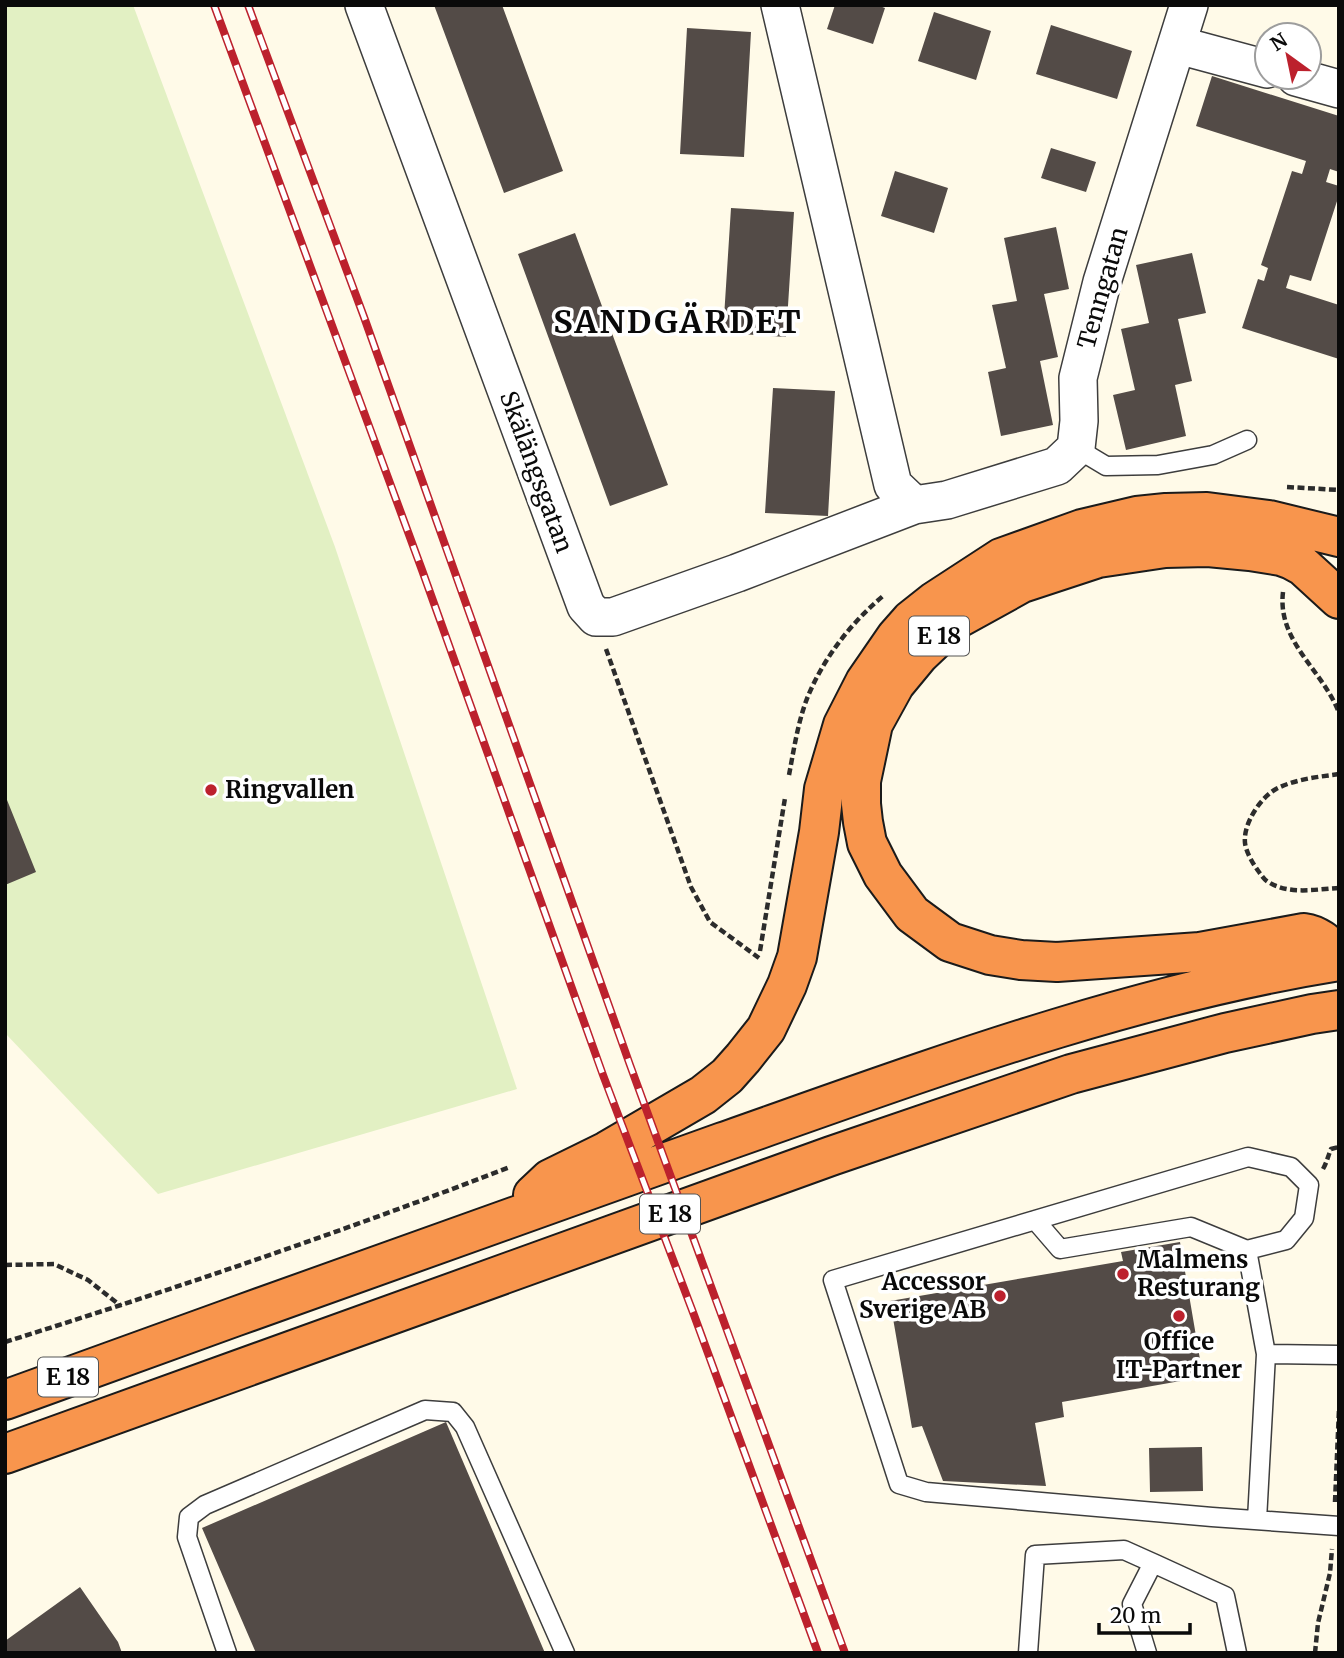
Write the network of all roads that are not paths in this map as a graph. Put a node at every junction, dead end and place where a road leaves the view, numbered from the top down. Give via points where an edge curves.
1 (364, 5) edge
2 (780, 5) edge
3 (1189, 5) edge
4 (1178, 45) junction
5 (1253, 65) edge
6 (1247, 440) dead end
7 (1076, 447) junction
8 (914, 505) junction
9 (1339, 537) edge
10 (1339, 599) edge
11 (1339, 958) edge
12 (1339, 1010) edge
13 (508, 1218) junction
14 (1035, 1220) junction
15 (1247, 1250) junction
16 (131, 1354) junction
17 (1266, 1354) junction
18 (1339, 1355) edge
19 (5, 1372) edge
20 (5, 1400) edge
21 (112, 1415) junction
22 (5, 1454) edge
23 (5, 1472) edge
24 (1257, 1520) junction
25 (1339, 1526) edge
26 (1153, 1563) junction
27 (227, 1653) edge
28 (565, 1653) edge
29 (1028, 1653) edge
30 (1147, 1653) edge
31 (1237, 1653) edge

1 - 8 street, Skälängsgatan via 586,606 596,617 613,617 726,578
2 - 8 street via 894,485
3 - 4 street, Tenngatan
4 - 5 street
4 - 7 street, Tenngatan via 1102,282 1078,378
6 - 7 lane via 1213,455 1158,465 1106,466
7 - 8 street via 1057,466 955,498
9 - 13 highway, E 18 via 1269,520 1207,512 1137,516 1082,529 1001,558 934,601 896,637 843,725 824,789 797,957 765,1029 727,1076 703,1095 550,1179
10 - 11 highway, E 18 via 1303,566 1282,556 1208,547 1098,558 1022,583 957,620 895,684 873,724 861,804 867,843 883,876 912,914 950,942 990,955 1090,961 1200,952 1304,933 1319,937
11 - 13 highway, E 18 via 1081,1020
12 - 21 highway, E 18 via 1225,1033 1071,1074
13 - 16 highway, E 18
14 - 15 lane via 1060,1249 1191,1227
14 - 15 lane via 1248,1157 1291,1167 1309,1185 1304,1217 1286,1240
14 - 24 lane via 833,1280 899,1483 926,1492
15 - 17 lane
16 - 19 highway, E 18 via 45,1360
16 - 20 highway, E 18
17 - 18 lane
17 - 24 lane
21 - 22 highway, E 18
21 - 23 highway, E 18
24 - 25 lane
26 - 29 lane via 1124,1550 1035,1555
26 - 30 lane via 1132,1604
26 - 31 lane via 1225,1596
27 - 28 lane via 187,1537 189,1517 205,1505 425,1410 453,1412 465,1427

